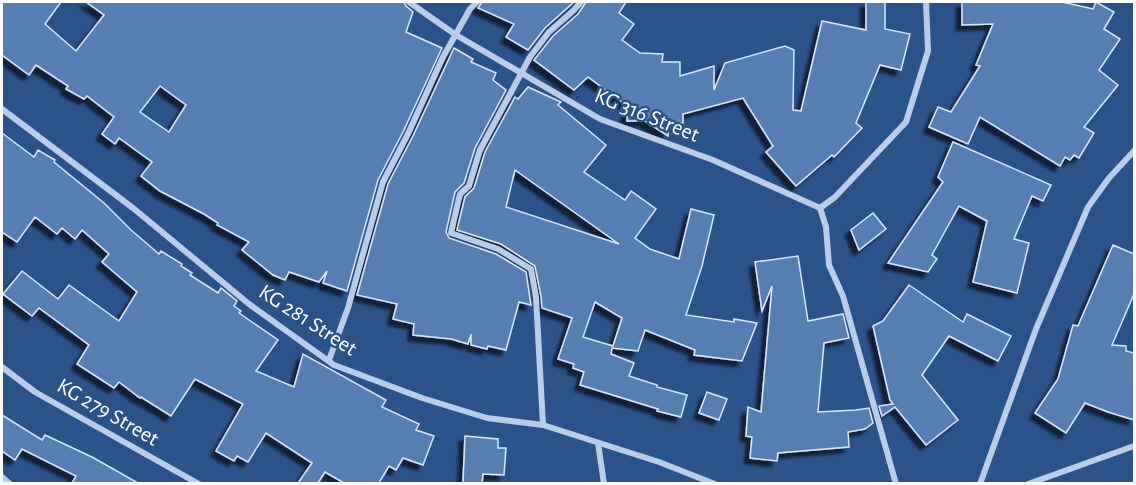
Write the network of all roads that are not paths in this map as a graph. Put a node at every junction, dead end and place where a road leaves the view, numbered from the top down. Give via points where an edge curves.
1 (409, 2) edge
2 (477, 2) edge
3 (581, 2) edge
4 (926, 2) edge
5 (456, 35) junction
6 (521, 74) junction
7 (2, 109) edge
8 (1134, 151) edge
9 (820, 208) junction
10 (329, 360) junction
11 (2, 367) edge
12 (543, 425) junction
13 (598, 443) junction
14 (1134, 446) edge
15 (2, 477) edge
16 (10, 483) edge
17 (200, 483) edge
18 (604, 483) edge
19 (714, 483) edge
20 (896, 483) edge
21 (980, 483) edge
22 (1028, 483) edge

1 - 5 street, KG 316 Street
2 - 5 street
3 - 6 street via 549,32
4 - 9 street via 928,51 906,122 836,197
5 - 6 street, KG 316 Street
5 - 10 street via 383,182 348,308
6 - 9 street, KG 316 Street via 600,119 713,160
6 - 12 street via 480,150 469,186 460,194 451,233 498,249 531,269
7 - 10 street, KG 281 Street via 133,208 249,304
8 - 21 street via 1088,207 1036,329
9 - 20 street via 826,226 829,265 843,296
10 - 12 street, KG 281 Street via 422,398 487,418
11 - 17 street, KG 279 Street via 35,392
12 - 13 street, KG 281 Street
13 - 18 street
13 - 19 street, KG 281 Street
14 - 22 street
15 - 16 street

